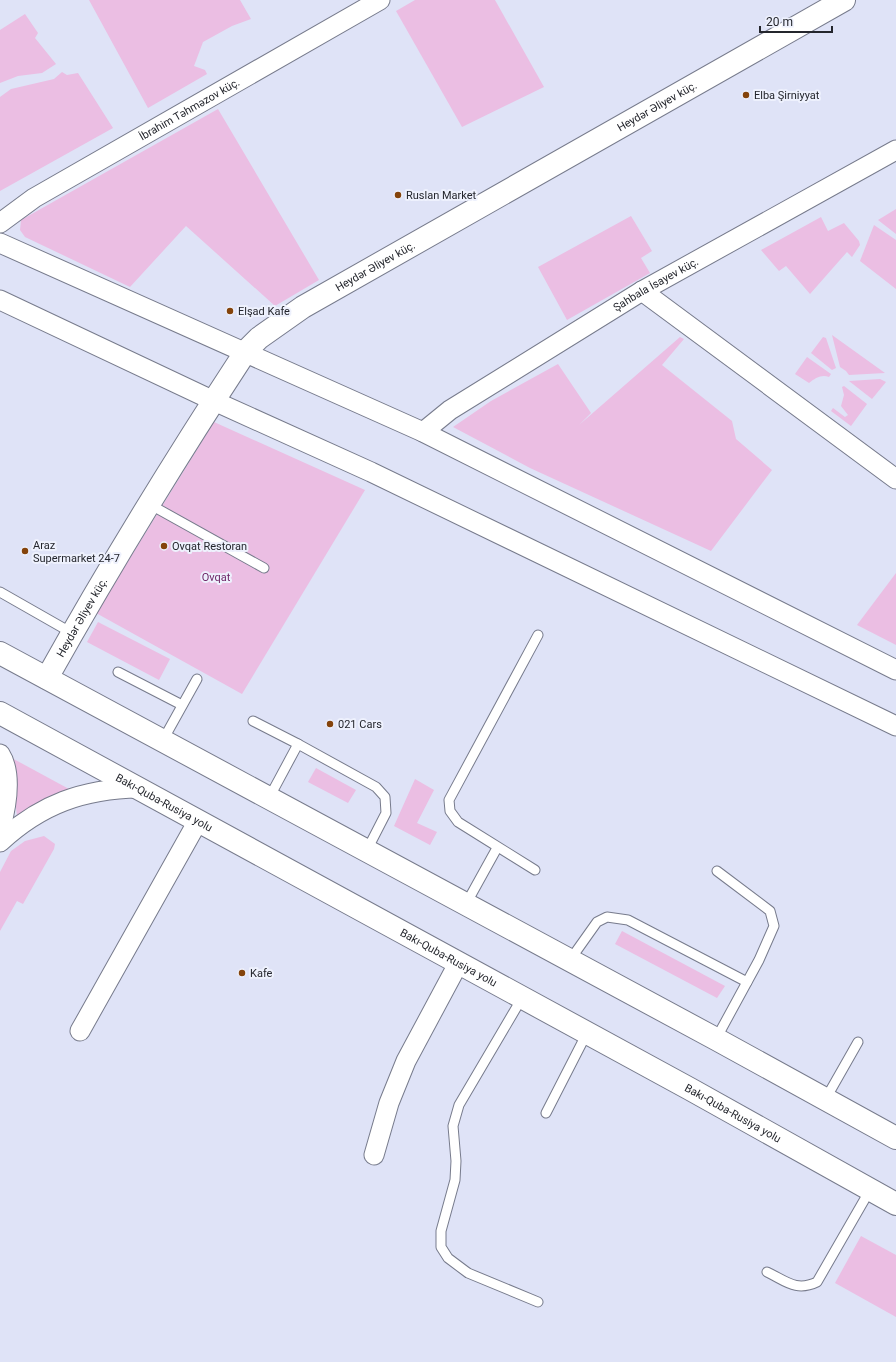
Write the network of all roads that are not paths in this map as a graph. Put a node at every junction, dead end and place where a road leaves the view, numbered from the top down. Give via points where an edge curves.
1 (380, 0) edge
2 (844, 0) edge
3 (896, 150) edge
4 (0, 223) edge
5 (0, 243) edge
6 (642, 291) junction
7 (0, 300) edge
8 (246, 352) junction
9 (214, 401) junction
10 (423, 432) junction
11 (896, 479) edge
12 (149, 504) junction
13 (264, 568) dead end
14 (0, 592) edge
15 (72, 633) junction
16 (538, 635) dead end
17 (0, 653) edge
18 (896, 670) edge
19 (118, 672) dead end
20 (47, 678) junction
21 (197, 679) dead end
22 (182, 705) junction
23 (0, 713) edge
24 (253, 721) dead end
25 (896, 726) edge
26 (163, 740) junction
27 (298, 744) junction
28 (0, 754) edge
29 (138, 788) junction
30 (268, 798) junction
31 (198, 821) junction
32 (0, 831) edge
33 (0, 842) edge
34 (497, 848) junction
35 (367, 850) junction
36 (535, 870) dead end
37 (717, 871) dead end
38 (466, 904) junction
39 (570, 960) junction
40 (458, 964) junction
41 (747, 982) junction
42 (522, 998) junction
43 (80, 1031) dead end
44 (587, 1033) junction
45 (716, 1039) junction
46 (858, 1042) dead end
47 (825, 1100) junction
48 (546, 1113) dead end
49 (896, 1138) edge
50 (374, 1155) dead end
51 (870, 1190) junction
52 (896, 1204) edge
53 (767, 1272) dead end
54 (538, 1302) dead end

1 - 4 street, İbrahim Təhməzov küç. via 34,198
2 - 8 main road, Heydər Əliyev küç. via 303,307 259,338
3 - 6 street, Şahbala İsayev küç.
5 - 8 street
6 - 10 street, Şahbala İsayev küç. via 450,410
6 - 11 street
7 - 9 street
8 - 9 main road, Heydər Əliyev küç.
8 - 10 street
9 - 12 main road, Heydər Əliyev küç.
9 - 25 street via 378,476
10 - 18 street
12 - 13 lane
12 - 15 main road, Heydər Əliyev küç.
14 - 15 lane
15 - 20 main road, Heydər Əliyev küç.
16 - 34 lane via 449,800 450,811 458,822
17 - 20 main road
19 - 22 lane
20 - 26 main road
21 - 22 lane
22 - 26 lane
23 - 29 main road, Bakı-Quba-Rusiya yolu
24 - 27 lane
26 - 30 main road
27 - 30 lane
27 - 35 lane via 376,786 385,797 386,813
28 - 32 street via 8,782
29 - 31 main road, Bakı-Quba-Rusiya yolu
29 - 33 street via 92,792 61,802 14,829
30 - 35 main road
31 - 40 main road, Bakı-Quba-Rusiya yolu
31 - 43 street
34 - 36 lane
34 - 38 lane
35 - 38 main road
37 - 41 lane via 770,911 774,926
38 - 39 main road
39 - 41 lane via 597,922 607,917 628,920
39 - 45 main road
40 - 42 main road, Bakı-Quba-Rusiya yolu
40 - 50 street via 406,1061 388,1103
41 - 45 lane
42 - 44 main road, Bakı-Quba-Rusiya yolu
42 - 54 lane via 459,1105 453,1126 455,1180 441,1231 441,1247 448,1258 468,1273
44 - 48 lane
44 - 51 main road, Bakı-Quba-Rusiya yolu
45 - 47 main road
46 - 47 lane
47 - 49 main road
51 - 52 main road, Bakı-Quba-Rusiya yolu
51 - 53 lane via 817,1282 806,1287 797,1286

